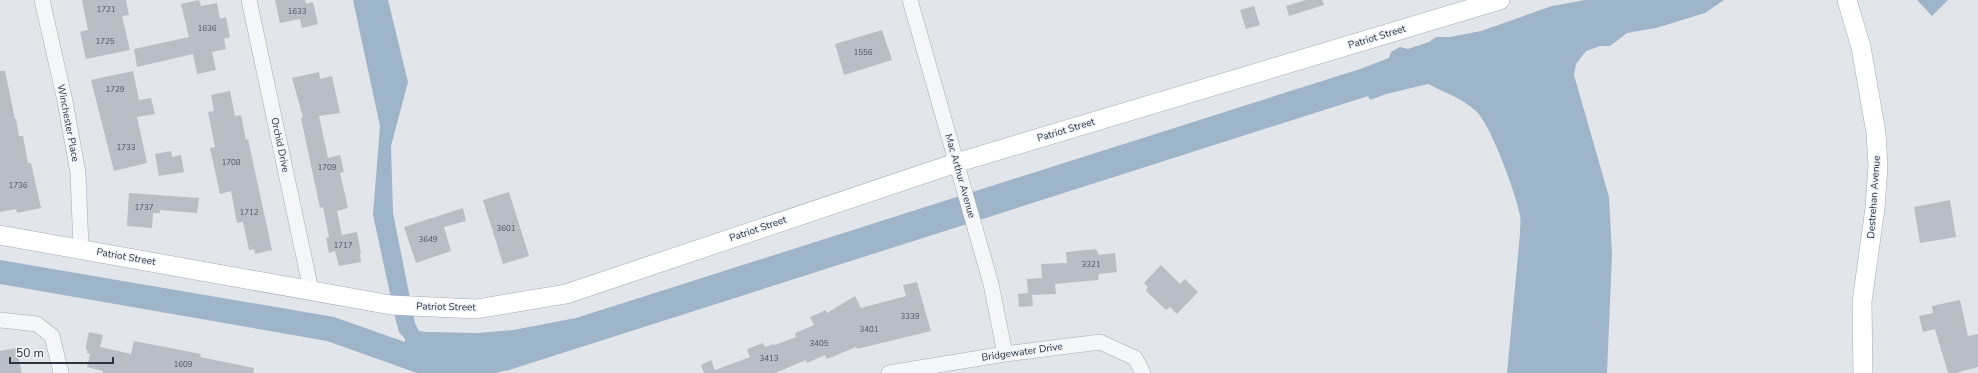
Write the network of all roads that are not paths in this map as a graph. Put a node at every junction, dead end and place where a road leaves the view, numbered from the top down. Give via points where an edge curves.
1 (42, 0) edge
2 (249, 0) edge
3 (910, 0) edge
4 (1500, 0) edge
5 (1847, 0) edge
6 (956, 163) junction
7 (0, 235) edge
8 (81, 248) junction
9 (311, 290) junction
10 (0, 320) edge
11 (1004, 354) junction
12 (60, 373) edge
13 (889, 373) edge
14 (1143, 373) edge
15 (1863, 373) edge

1 - 8 street, Winchester Place via 78,173
2 - 9 street, Orchid Drive
3 - 6 street, Mac Arthur Avenue
4 - 6 main road, Patriot Street
5 - 15 main road, Destrehan Avenue via 1862,46 1876,133 1878,166 1862,302
6 - 9 main road, Patriot Street via 566,294 476,309 391,305
6 - 11 street, Mac Arthur Avenue via 991,284
7 - 8 main road, Patriot Street
8 - 9 main road, Patriot Street
10 - 12 street via 37,324 52,336
11 - 13 street, Bridgewater Drive
11 - 14 street, Bridgewater Drive via 1100,342 1135,358

